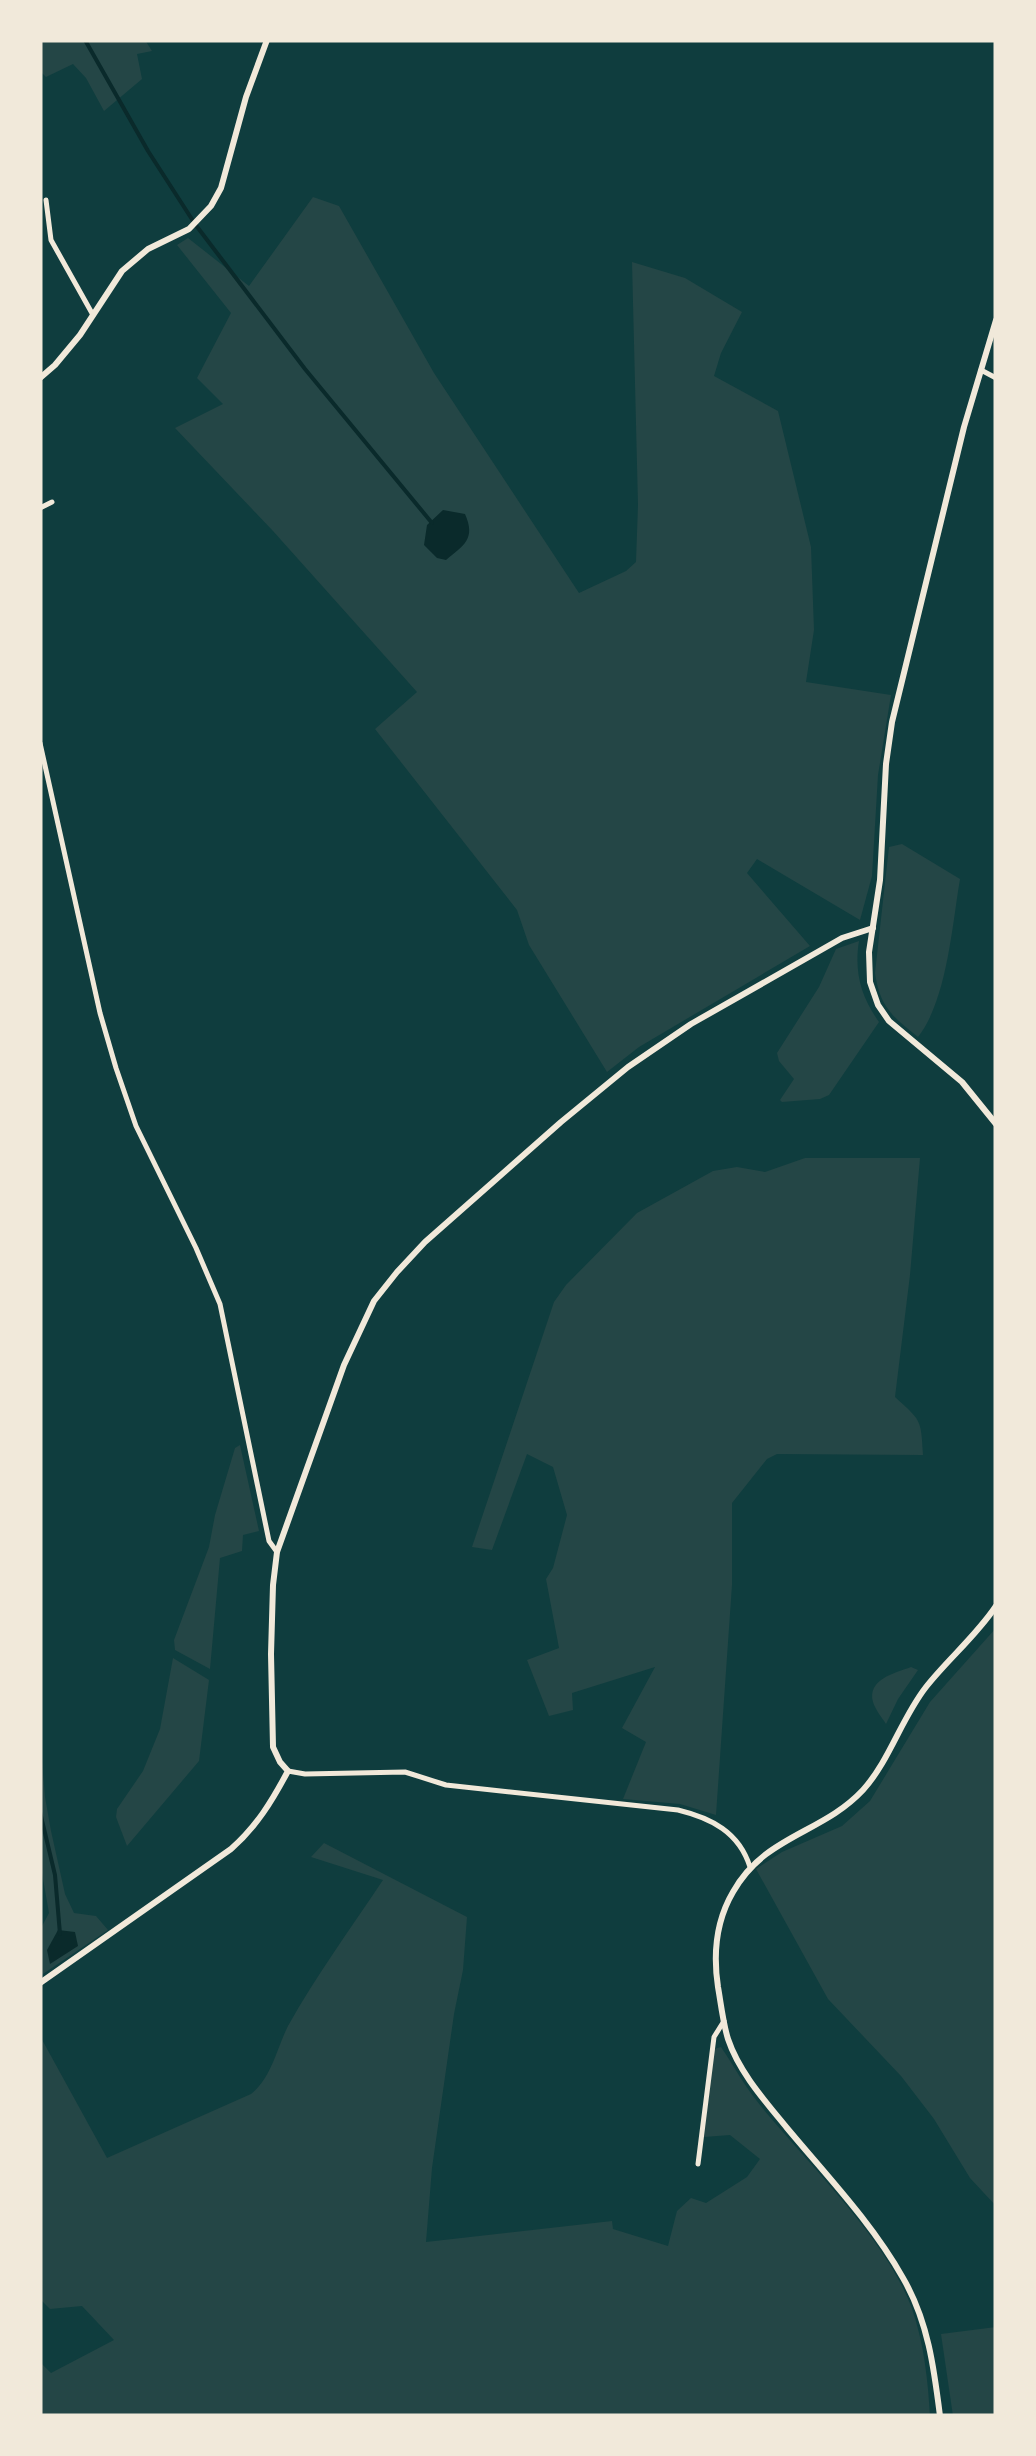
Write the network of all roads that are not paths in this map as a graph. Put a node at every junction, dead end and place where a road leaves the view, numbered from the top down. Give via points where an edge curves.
1 (267, 40) edge
2 (46, 200) dead end
3 (93, 315) junction
4 (996, 320) edge
5 (980, 370) junction
6 (40, 378) edge
7 (996, 378) edge
8 (52, 502) dead end
9 (40, 508) edge
10 (40, 743) edge
11 (873, 928) junction
12 (996, 1124) edge
13 (277, 1552) junction
14 (996, 1606) edge
15 (288, 1771) junction
16 (750, 1866) junction
17 (40, 1983) edge
18 (724, 2020) junction
19 (698, 2164) dead end
20 (940, 2416) edge

1 - 3 street via 211,206 189,229 129,263
2 - 3 street via 51,240
3 - 6 street
4 - 5 street
5 - 7 street
5 - 11 street via 890,733
8 - 9 street
10 - 13 street via 100,1013 136,1126 214,1288
11 - 12 street via 869,968 878,1005 962,1082
11 - 13 street via 842,938 660,1044 408,1260 355,1338
13 - 15 street via 273,1747
14 - 16 street via 925,1688 863,1790
15 - 16 street via 405,1772 446,1785 678,1810 722,1826
15 - 17 street via 253,1829 231,1848
16 - 18 street via 724,1908 716,1947
18 - 19 street via 714,2037
18 - 20 street via 752,2083 908,2287 926,2331

